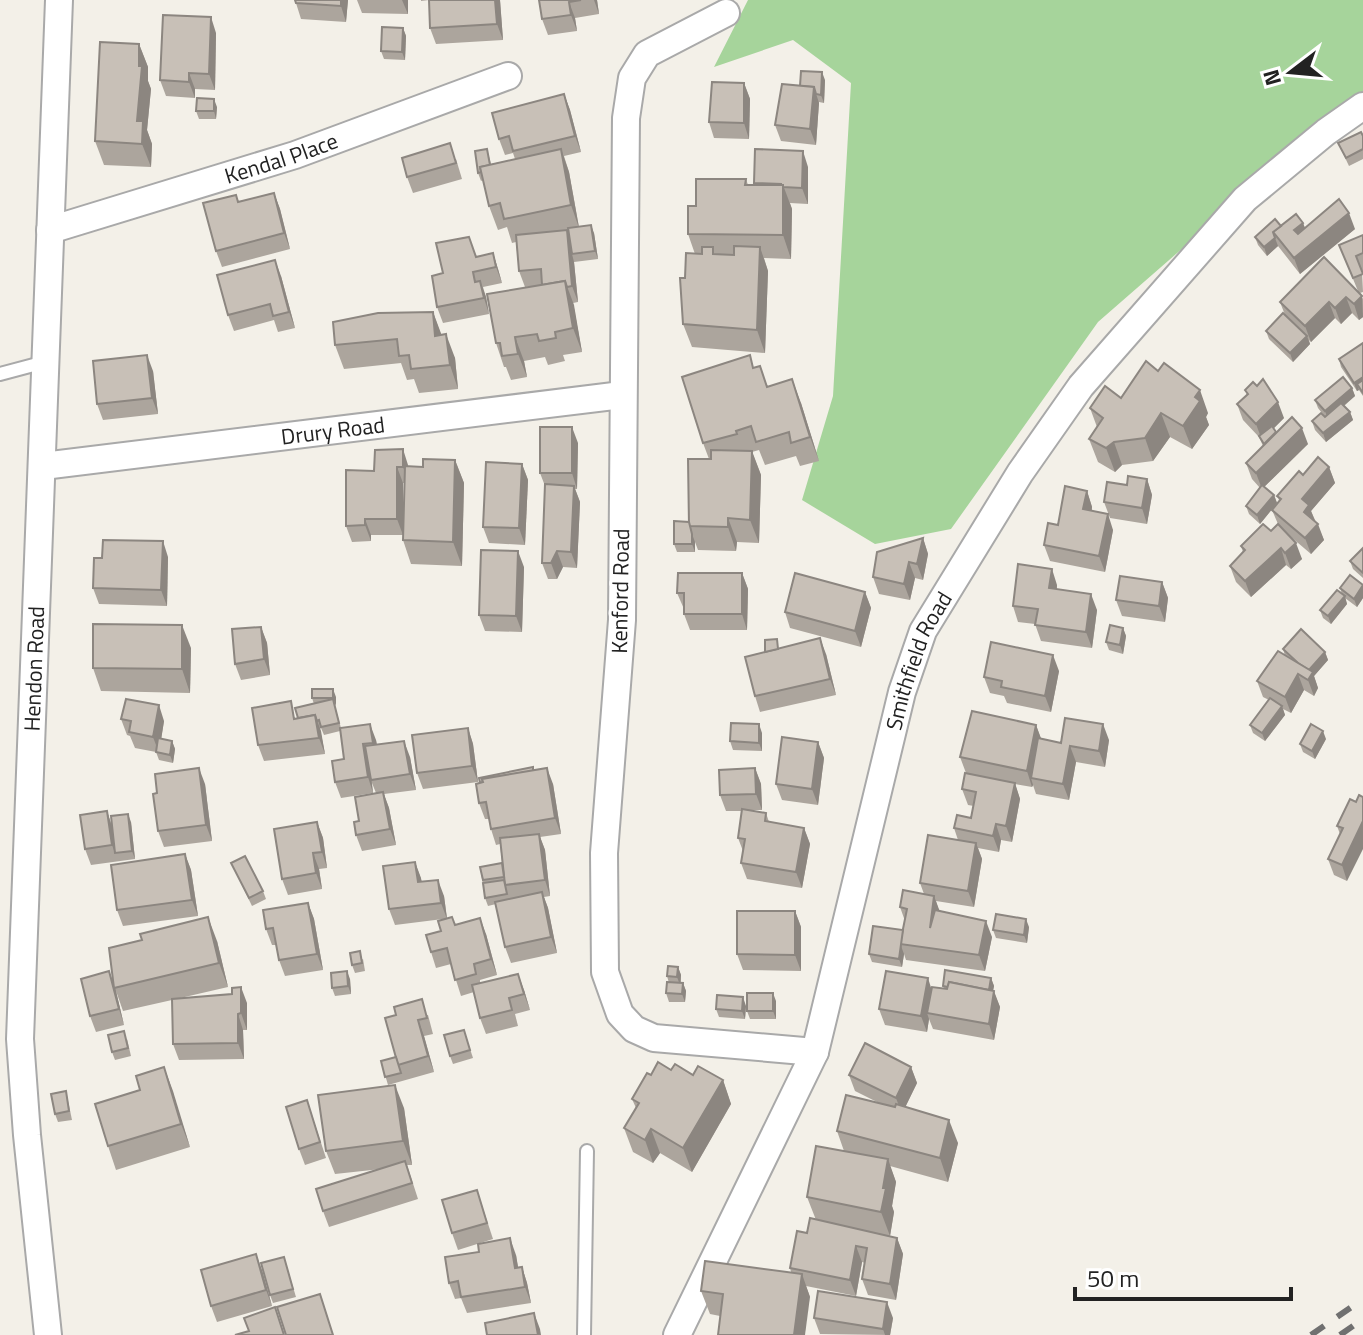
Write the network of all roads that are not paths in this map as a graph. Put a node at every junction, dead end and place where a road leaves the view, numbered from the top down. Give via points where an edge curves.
1 (59, 0) edge
2 (726, 13) dead end
3 (508, 76) dead end
4 (1363, 106) edge
5 (50, 230) junction
6 (45, 362) junction
7 (0, 374) edge
8 (622, 395) junction
9 (43, 466) junction
10 (815, 1052) junction
11 (587, 1151) dead end
12 (48, 1335) edge
13 (584, 1335) edge
14 (677, 1335) edge

1 - 5 street, Hendon Road
2 - 8 street, Kenford Road via 647,54 632,78 626,118
3 - 5 street, Kendal Place via 295,155
4 - 10 street, Smithfield Road via 1245,199 1081,386 1020,473 923,631 902,692
5 - 6 street, Hendon Road
6 - 7 lane
6 - 9 street, Hendon Road
8 - 9 street, Drury Road
8 - 10 street, Kenford Road via 622,620 604,853 605,972 610,993 634,1029 654,1038
9 - 12 street, Hendon Road via 20,1039
10 - 14 street, Smithfield Road
11 - 13 lane

